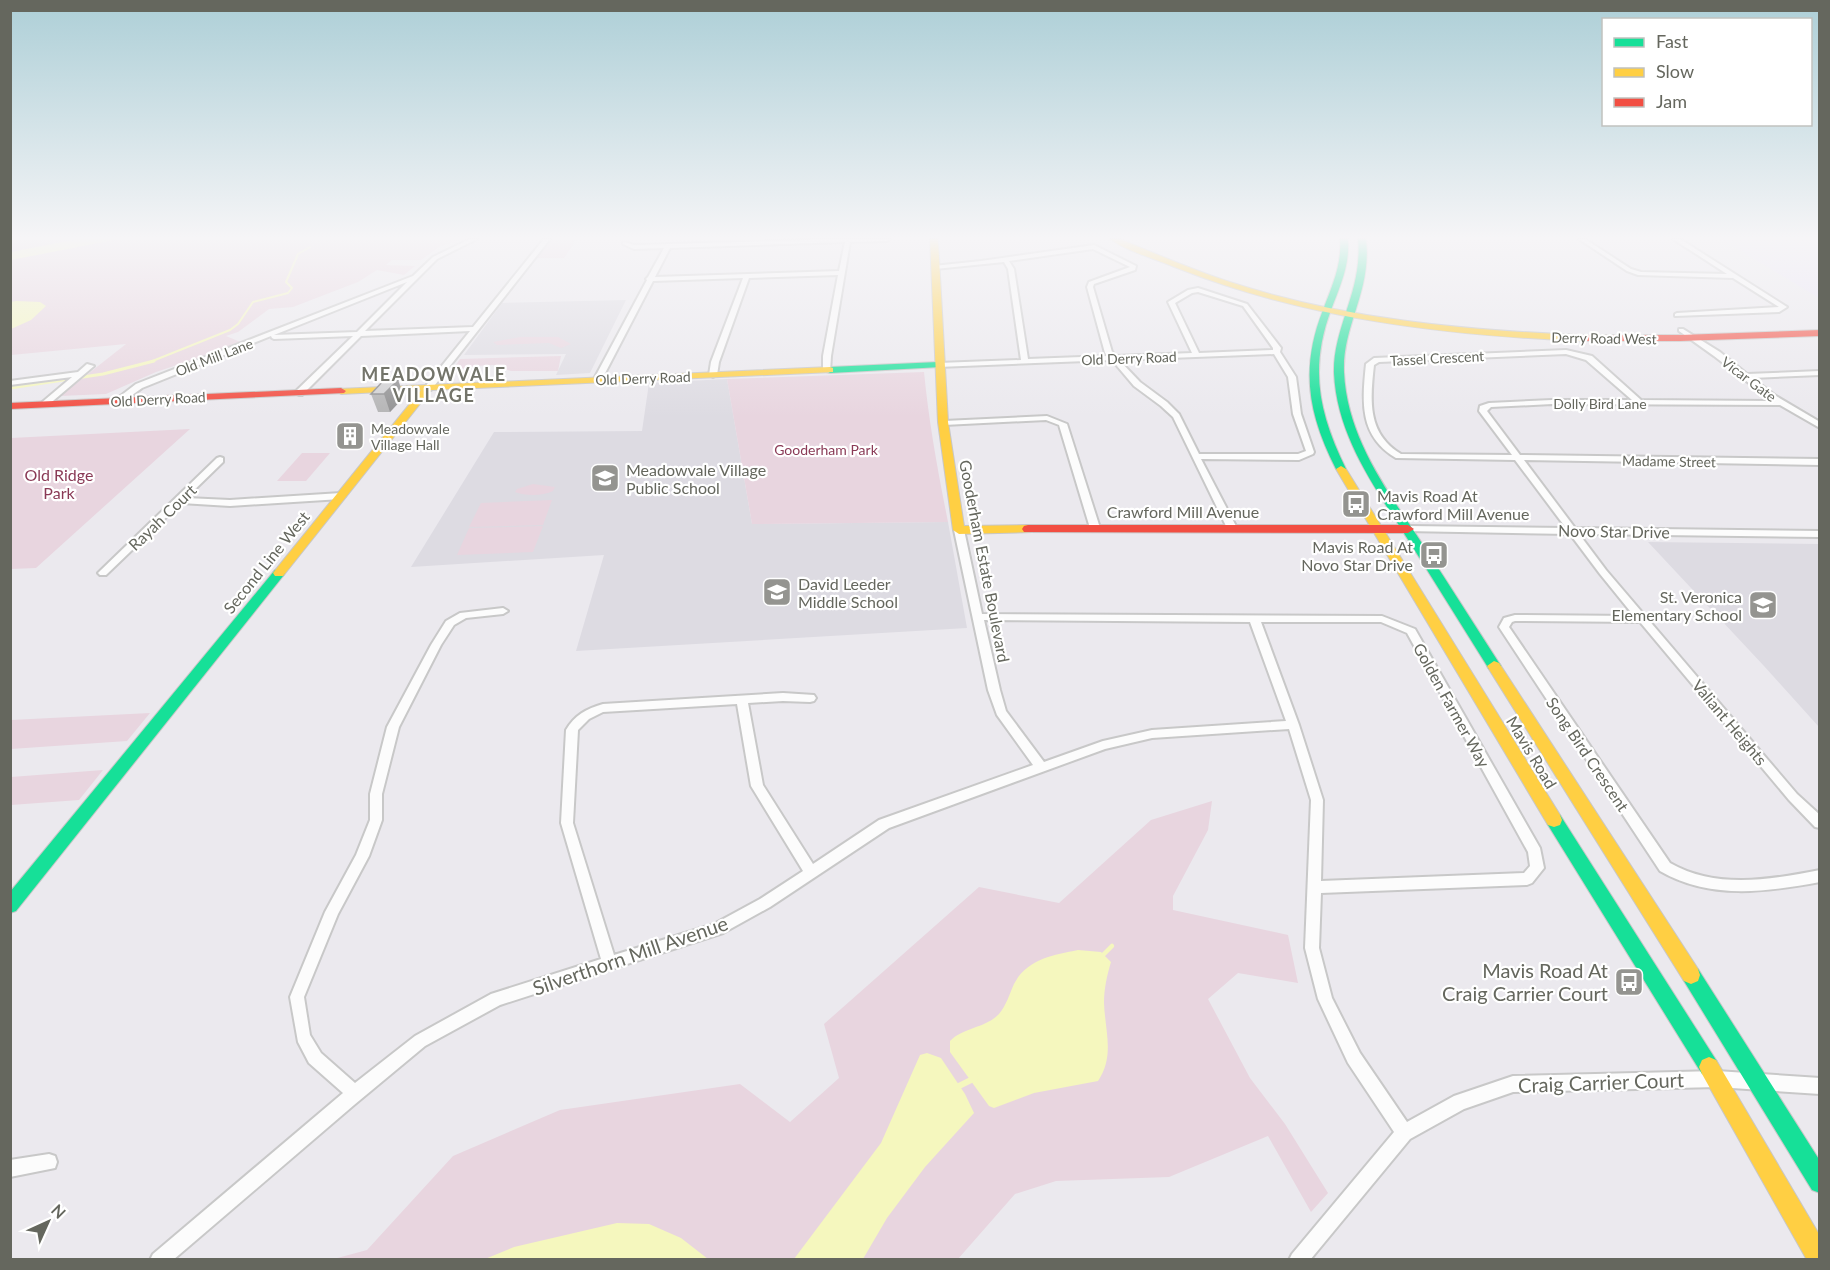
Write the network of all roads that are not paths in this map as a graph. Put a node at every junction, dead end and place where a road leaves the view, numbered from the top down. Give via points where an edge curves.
1 (362, 298) edge
2 (392, 298) edge
3 (499, 298) edge
4 (639, 298) edge
5 (738, 298) edge
6 (837, 298) edge
7 (935, 298) edge
8 (1015, 298) edge
9 (1093, 298) edge
10 (1177, 298) edge
11 (1223, 298) edge
12 (1278, 298) edge
13 (1306, 298) edge
14 (1332, 298) edge
15 (1356, 298) edge
16 (1770, 298) edge
17 (1329, 305) junction
18 (1353, 310) junction
19 (1677, 315) dead end
20 (1820, 325) edge
21 (474, 329) junction
22 (1681, 330) junction
23 (1820, 333) edge
24 (356, 334) junction
25 (265, 338) junction
26 (1693, 338) junction
27 (1276, 352) junction
28 (1196, 355) junction
29 (1114, 358) junction
30 (1025, 362) junction
31 (938, 365) junction
32 (90, 366) dead end
33 (827, 370) junction
34 (1820, 373) edge
35 (713, 375) junction
36 (1745, 376) junction
37 (75, 378) junction
38 (598, 380) junction
39 (10, 383) edge
40 (428, 388) junction
41 (299, 393) junction
42 (118, 401) junction
43 (1640, 403) junction
44 (1781, 403) junction
45 (44, 404) junction
46 (10, 406) edge
47 (944, 423) junction
48 (1820, 426) edge
49 (1198, 456) junction
50 (1518, 459) junction
51 (220, 460) dead end
52 (1820, 462) edge
53 (341, 496) junction
54 (180, 500) junction
55 (1095, 528) junction
56 (1232, 528) junction
57 (1376, 528) junction
58 (1408, 529) junction
59 (958, 530) junction
60 (1572, 531) junction
61 (1820, 534) edge
62 (103, 573) dead end
63 (503, 611) dead end
64 (979, 617) junction
65 (1254, 618) junction
66 (1642, 619) junction
67 (810, 698) dead end
68 (742, 699) junction
69 (1293, 725) junction
70 (1042, 768) junction
71 (1820, 823) edge
72 (811, 872) junction
73 (1820, 876) edge
74 (1316, 887) junction
75 (10, 906) edge
76 (609, 963) junction
77 (1717, 1079) junction
78 (1757, 1082) junction
79 (1820, 1086) edge
80 (355, 1093) junction
81 (1404, 1133) junction
82 (50, 1162) dead end
83 (11, 1170) edge
84 (1820, 1182) edge
85 (1820, 1259) edge
86 (159, 1260) edge
87 (1298, 1260) edge

1 - 25 street, Old Mill Lane
2 - 24 street
3 - 21 street, Second Line West
4 - 38 street
5 - 35 street
6 - 33 street
7 - 31 main road, Gooderham Estate Boulevard
8 - 30 street
9 - 29 street
10 - 28 street via 1171,302
11 - 27 street via 1245,305 1277,348
12 - 17 main road, Derry Road West
13 - 17 main road, Derry Road West
14 - 17 main road, Mavis Road
15 - 18 main road, Mavis Road
16 - 19 street via 1783,309
17 - 18 main road, Derry Road West
17 - 57 main road, Mavis Road via 1312,365 1316,404 1340,472
18 - 22 main road, Derry Road West via 1531,328
18 - 26 main road, Derry Road West via 1439,328 1506,335
18 - 58 main road, Mavis Road via 1340,355 1339,375 1348,424 1374,477
20 - 22 main road, Derry Road West
21 - 24 street
21 - 40 street, Second Line West
22 - 26 street, Vicar Gate
23 - 26 main road, Derry Road West
24 - 25 street
24 - 41 street
25 - 42 street, Old Mill Lane via 139,386
26 - 36 street, Vicar Gate
27 - 28 street, Old Derry Road
27 - 49 street via 1292,377 1297,414 1310,452 1299,457
28 - 29 street, Old Derry Road
29 - 30 street, Old Derry Road
29 - 49 street via 1137,384 1176,416
30 - 31 street, Old Derry Road
31 - 33 main road, Old Derry Road
31 - 47 main road, Gooderham Estate Boulevard
32 - 37 street
33 - 35 main road, Old Derry Road
34 - 36 street
35 - 38 main road, Old Derry Road
36 - 44 street, Vicar Gate
37 - 39 street
37 - 45 street
38 - 40 main road, Old Derry Road
40 - 41 main road, Old Derry Road
40 - 53 main road, Second Line West
41 - 42 main road, Old Derry Road
42 - 45 main road, Old Derry Road
43 - 44 street, Dolly Bird Lane
43 - 50 street, Dolly Bird Lane via 1485,406 1483,412
43 - 50 street, Tassel Crescent via 1589,358 1571,352 1377,360 1370,364 1365,396 1373,428 1384,450 1407,457
44 - 48 street, Vicar Gate
45 - 46 main road, Old Derry Road
47 - 55 street via 1047,418 1063,424
47 - 59 main road, Gooderham Estate Boulevard
49 - 56 street
50 - 52 street, Madame Street
50 - 60 street
51 - 54 street, Rayah Court
53 - 54 street via 230,503
53 - 75 main road, Second Line West
54 - 62 street, Rayah Court
55 - 56 main road, Crawford Mill Avenue
55 - 59 main road, Crawford Mill Avenue
56 - 57 main road, Crawford Mill Avenue
57 - 58 main road, Crawford Mill Avenue
57 - 77 main road, Mavis Road
58 - 60 street, Novo Star Drive
58 - 78 main road, Mavis Road
59 - 64 street, Gooderham Estate Boulevard
60 - 61 street, Novo Star Drive
60 - 66 street
63 - 80 street via 464,615 450,623 436,645 393,728 376,794 376,820 297,996 303,1037 315,1058
64 - 65 street, Golden Farmer Way
64 - 70 street, Gooderham Estate Boulevard via 1001,712
65 - 69 street
65 - 74 street, Golden Farmer Way via 1382,619 1411,631 1535,852 1537,868 1527,879
66 - 71 street, Valiant Heights via 1793,797
66 - 73 street, Song Bird Crescent via 1515,618 1504,627 1661,863 1672,872 1699,884 1778,885
67 - 68 street
68 - 72 street via 757,786
68 - 76 street via 603,708 588,712 572,730 567,823
69 - 70 street, Silverthorn Mill Avenue via 1152,734 1103,745
69 - 74 street via 1317,800
70 - 72 street, Silverthorn Mill Avenue via 884,824
72 - 76 street, Silverthorn Mill Avenue via 718,929
74 - 81 street via 1312,948 1325,999 1354,1058
76 - 80 street, Silverthorn Mill Avenue via 496,999 420,1041
77 - 78 street, Craig Carrier Court
77 - 81 street, Craig Carrier Court via 1513,1084 1460,1102
77 - 85 main road, Mavis Road
78 - 79 street, Craig Carrier Court
78 - 84 main road, Mavis Road
80 - 86 street, Silverthorn Mill Avenue
81 - 87 street, Craig Carrier Court
82 - 83 street

